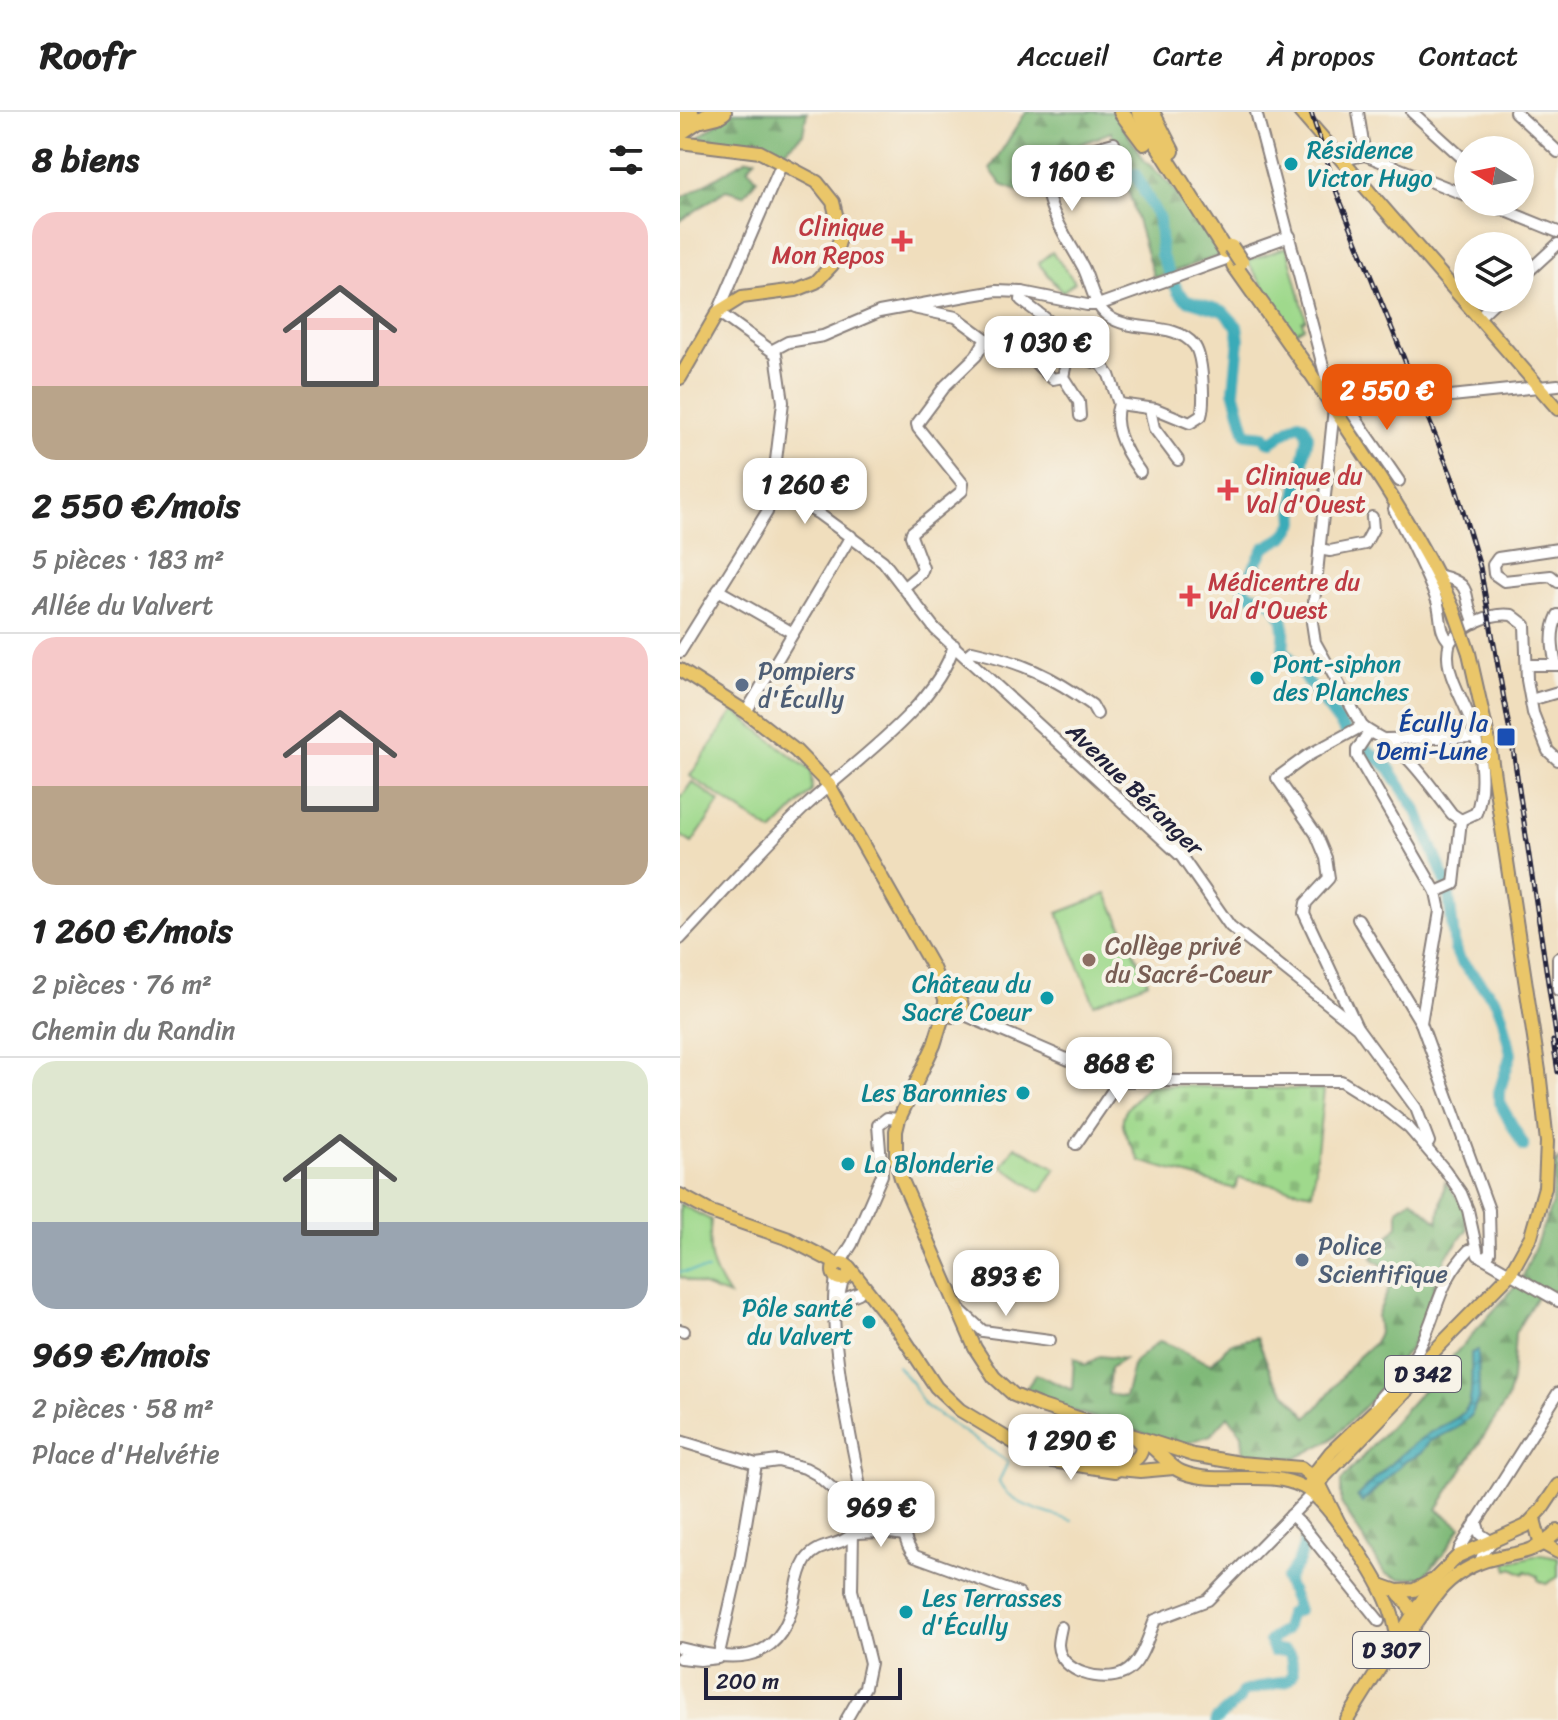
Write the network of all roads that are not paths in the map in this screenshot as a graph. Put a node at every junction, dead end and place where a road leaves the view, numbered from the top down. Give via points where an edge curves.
1 (711, 112) edge
2 (724, 112) edge
3 (1121, 112) edge
4 (1129, 112) edge
5 (1139, 112) edge
6 (1152, 112) edge
7 (1163, 112) edge
8 (1256, 112) edge
9 (1300, 112) edge
10 (1307, 112) edge
11 (1358, 112) edge
12 (1412, 112) edge
13 (1515, 112) edge
14 (694, 117) edge
15 (680, 120) edge
16 (683, 139) edge
17 (1325, 139) junction
18 (1114, 143) dead end
19 (1144, 143) junction
20 (1454, 150) edge
21 (1558, 152) edge
22 (1354, 156) junction
23 (782, 163) junction
24 (1183, 171) junction
25 (1454, 191) edge
26 (1192, 198) junction
27 (1519, 216) edge
28 (1558, 232) edge
29 (1290, 236) junction
30 (1558, 244) edge
31 (1228, 249) junction
32 (1534, 266) edge
33 (1022, 292) junction
34 (1098, 305) junction
35 (907, 307) junction
36 (718, 312) junction
37 (1484, 312) edge
38 (1481, 315) junction
39 (1015, 327) dead end
40 (773, 350) junction
41 (1068, 354) junction
42 (1063, 377) junction
43 (1318, 377) junction
44 (680, 378) edge
45 (1558, 385) edge
46 (1537, 386) junction
47 (1119, 404) junction
48 (1558, 406) edge
49 (1348, 407) junction
50 (1334, 408) junction
51 (1150, 409) junction
52 (1080, 416) dead end
53 (1178, 460) dead end
54 (1140, 472) dead end
55 (1380, 479) junction
56 (1399, 481) dead end
57 (775, 485) junction
58 (1372, 517) dead end
59 (851, 536) junction
60 (1319, 549) junction
61 (1558, 549) edge
62 (1438, 575) junction
63 (1558, 582) edge
64 (903, 588) junction
65 (718, 590) junction
66 (1558, 615) edge
67 (1475, 623) junction
68 (793, 633) junction
69 (1450, 642) junction
70 (954, 645) junction
71 (680, 652) edge
72 (966, 656) junction
73 (1527, 665) junction
74 (1557, 665) edge
75 (680, 670) edge
76 (1558, 692) edge
77 (1531, 700) junction
78 (746, 712) junction
79 (1097, 714) dead end
80 (1364, 731) junction
81 (1476, 737) junction
82 (1385, 739) junction
83 (1558, 760) edge
84 (829, 785) junction
85 (1461, 820) junction
86 (1444, 888) junction
87 (1358, 919) dead end
88 (680, 939) edge
89 (1558, 958) edge
90 (1558, 990) edge
91 (952, 1008) junction
92 (1421, 1023) junction
93 (1357, 1027) junction
94 (1117, 1082) junction
95 (899, 1119) junction
96 (1076, 1144) dead end
97 (1426, 1146) junction
98 (680, 1195) edge
99 (1478, 1255) junction
100 (841, 1270) junction
101 (1510, 1274) junction
102 (1499, 1288) junction
103 (859, 1293) junction
104 (1558, 1301) edge
105 (881, 1309) junction
106 (958, 1309) junction
107 (836, 1319) junction
108 (1050, 1340) dead end
109 (1410, 1363) junction
110 (1407, 1379) junction
111 (1405, 1393) junction
112 (1558, 1393) edge
113 (1374, 1412) junction
114 (1132, 1436) junction
115 (1363, 1438) junction
116 (680, 1441) edge
117 (1337, 1454) junction
118 (1198, 1459) junction
119 (1240, 1463) junction
120 (756, 1464) junction
121 (1121, 1464) junction
122 (1171, 1465) junction
123 (1289, 1465) junction
124 (1195, 1475) junction
125 (1247, 1479) junction
126 (1558, 1485) edge
127 (1318, 1486) junction
128 (860, 1508) junction
129 (1291, 1515) junction
130 (1338, 1519) junction
131 (1534, 1519) junction
132 (1476, 1521) junction
133 (1558, 1529) edge
134 (856, 1533) junction
135 (905, 1535) junction
136 (1492, 1542) junction
137 (1543, 1545) junction
138 (1558, 1552) edge
139 (1458, 1556) junction
140 (1480, 1562) junction
141 (1434, 1580) junction
142 (1019, 1594) dead end
143 (1392, 1596) junction
144 (1418, 1610) junction
145 (1379, 1621) dead end
146 (1061, 1627) dead end
147 (1400, 1638) junction
148 (680, 1648) edge
149 (680, 1658) edge
150 (718, 1658) junction
151 (846, 1720) edge
152 (1349, 1720) edge

1 - 14 highway
2 - 14 highway
3 - 19 highway
4 - 19 highway
5 - 26 highway
6 - 24 highway
7 - 24 highway
8 - 29 street
9 - 17 main road
10 - 22 main road
11 - 22 street
12 - 20 street
13 - 21 street
14 - 15 highway
14 - 16 highway
16 - 23 main road via 752,150
17 - 22 street via 1343,157
17 - 46 main road
18 - 34 street via 1060,159 1048,175 1057,221
19 - 26 highway
22 - 25 street
22 - 38 main road
23 - 36 street
23 - 36 main road via 817,182 833,202 840,228 835,257 822,277 803,288 740,297
24 - 31 highway
26 - 31 highway
27 - 28 street
29 - 34 street
29 - 43 street
30 - 32 street
31 - 43 highway, D 342
33 - 34 street
33 - 35 street via 996,291
33 - 41 street via 1021,300 1049,321
34 - 51 street via 1114,319 1183,336 1198,350 1203,404 1199,419 1190,423
35 - 40 street
35 - 64 street via 956,317 986,339 917,424 963,484 962,491 912,532 923,568
36 - 40 street
36 - 44 main road
37 - 38 street
38 - 46 main road
39 - 42 street via 1019,341 1042,369 1053,379
40 - 57 street via 783,402
41 - 42 street
41 - 47 street via 1101,364
42 - 52 street via 1079,402
43 - 50 main road, D 342
45 - 46 street
46 - 48 main road
46 - 49 street
47 - 51 street
47 - 54 street via 1118,430
49 - 50 street
49 - 56 street
50 - 55 main road, D 342
50 - 60 street
51 - 53 street via 1157,433
55 - 62 main road, D 342
55 - 69 street
57 - 59 street, Avenue Béranger
57 - 65 street via 767,512
58 - 60 street via 1365,544
59 - 64 street, Avenue Béranger via 883,561
59 - 68 street
60 - 80 street via 1315,642
61 - 63 street via 1498,558 1493,565 1494,574 1504,581 1551,576
62 - 67 street via 1464,586
62 - 101 main road, D 342, bridge via 1469,653 1488,737 1547,1142 1539,1213
64 - 70 street, Avenue Béranger
65 - 68 street
65 - 71 street
66 - 74 street via 1552,632
67 - 69 street
67 - 73 street via 1502,614 1520,620 1527,635
68 - 78 street
69 - 81 street via 1448,662
70 - 72 street, Avenue Béranger
70 - 84 street via 949,663 913,708
72 - 79 street via 972,651 1038,670 1092,705
72 - 93 street, Avenue Béranger via 1181,856 1230,926
73 - 74 street
73 - 77 street
75 - 78 main road
76 - 77 street
77 - 83 street via 1548,751
78 - 84 main road
80 - 82 street
80 - 86 street via 1357,756
80 - 93 street via 1307,756 1277,780 1316,834 1326,858 1329,878 1306,903 1304,913
81 - 82 street
81 - 85 street via 1481,801 1476,813
82 - 85 street
84 - 88 street
84 - 91 main road
85 - 86 street
86 - 92 street
87 - 92 street
89 - 90 street
91 - 94 street
91 - 95 main road
92 - 99 street via 1489,1210 1490,1252
93 - 97 street, Avenue Béranger via 1416,1108
94 - 96 street
94 - 97 street via 1341,1081 1384,1108
95 - 100 street via 887,1118 878,1125 882,1175
95 - 106 main road via 896,1160 901,1178
97 - 99 street via 1461,1193
98 - 100 main road via 711,1212 789,1239
99 - 101 street
99 - 109 street via 1457,1262
100 - 103 main road
100 - 105 main road
100 - 107 street via 833,1296
101 - 102 main road, D 342
101 - 104 street
102 - 110 main road, D 342
102 - 111 main road, D 342 via 1491,1303
103 - 105 main road
103 - 107 street via 842,1301
105 - 121 main road via 936,1387 977,1423 1033,1451 1036,1458 1115,1471
106 - 108 street via 983,1331
106 - 114 main road via 975,1348 1014,1395
107 - 128 street
109 - 110 street
109 - 113 street
110 - 111 street
110 - 113 main road, D 342
111 - 115 main road, D 342
112 - 132 street
113 - 117 main road, D 342
114 - 119 main road
114 - 121 main road via 1142,1451
114 - 122 main road
115 - 117 main road, D 342
115 - 127 main road
116 - 120 street
117 - 123 main road
117 - 127 main road
118 - 119 main road
118 - 122 main road
118 - 124 main road via 1189,1464
119 - 123 main road
119 - 125 main road via 1248,1471
120 - 128 street via 778,1461 805,1468
120 - 150 street
121 - 122 main road
122 - 124 main road
123 - 127 main road via 1301,1468
124 - 125 main road
125 - 127 main road
126 - 131 main road, D 307
127 - 129 street
127 - 130 main road
127 - 130 main road
128 - 134 street
128 - 135 street via 896,1515
129 - 145 street
129 - 146 street via 1208,1600 1155,1620 1136,1663 1125,1673 1102,1678 1079,1671 1063,1659 1058,1647
130 - 143 main road
131 - 133 main road
131 - 136 main road, D 307
131 - 137 main road
132 - 136 street via 1480,1534
132 - 139 street
133 - 137 main road, D 307
134 - 135 street
134 - 150 street via 819,1547 808,1557 788,1622 768,1646 742,1658
134 - 151 street via 852,1590 870,1663 865,1687
135 - 142 street via 915,1556
136 - 139 main road, D 307
136 - 140 street
137 - 138 main road
137 - 140 main road, D 307
139 - 141 main road, D 307
140 - 144 main road, D 307 via 1450,1579
141 - 143 main road
141 - 144 main road, D 307
143 - 144 main road
143 - 147 main road
144 - 147 main road
147 - 152 main road, D 307
148 - 150 street
149 - 150 street

